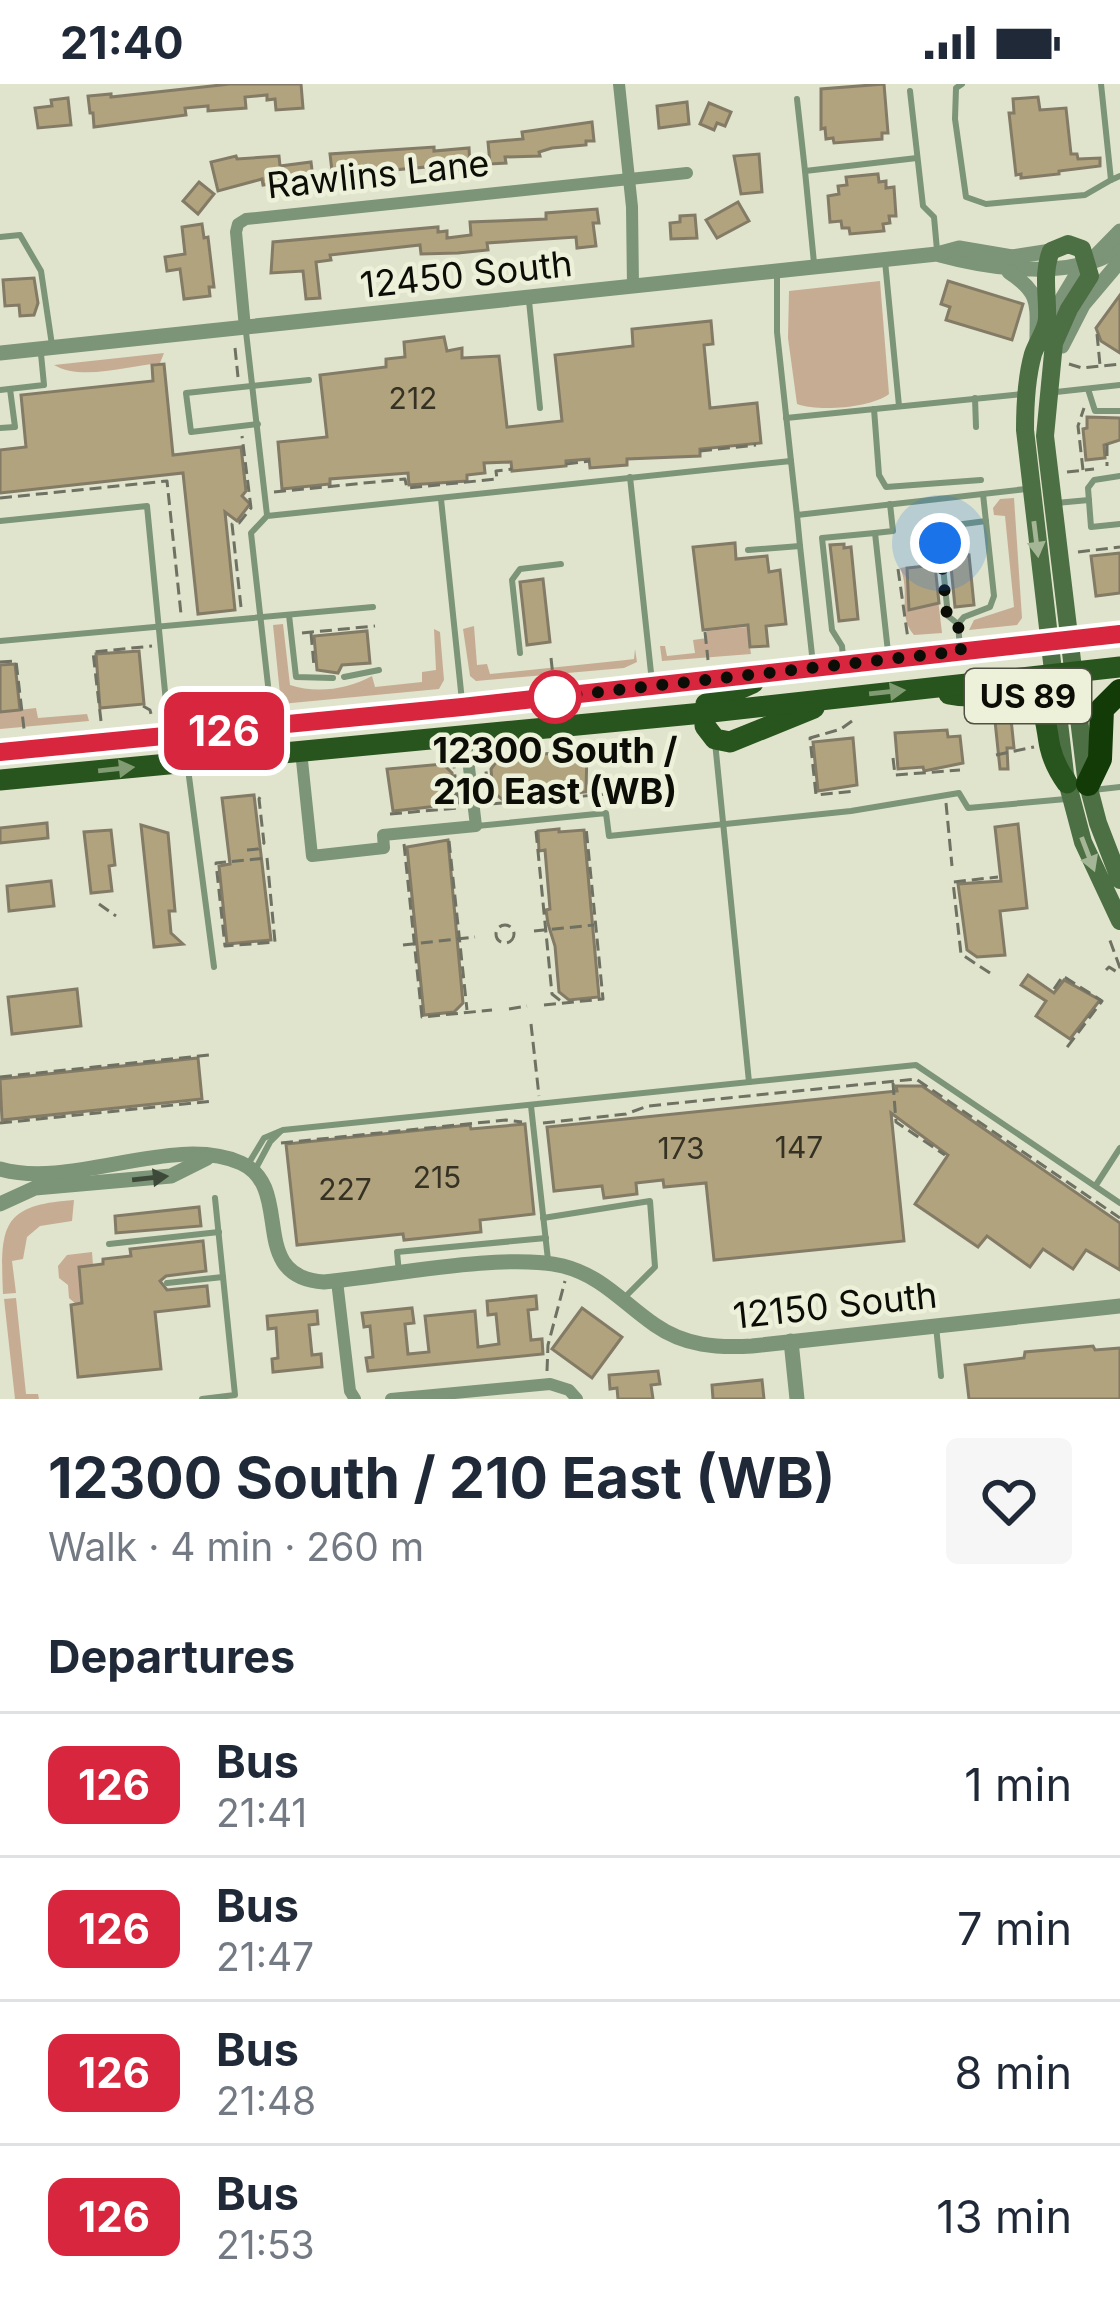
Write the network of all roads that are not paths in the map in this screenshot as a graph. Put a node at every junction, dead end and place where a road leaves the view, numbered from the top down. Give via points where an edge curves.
1 (619, 84) edge
2 (962, 84) edge
3 (1101, 84) edge
4 (910, 92) dead end
5 (796, 100) dead end
6 (917, 158) junction
7 (805, 171) junction
8 (687, 173) dead end
9 (1120, 176) edge
10 (629, 178) junction
11 (1111, 180) junction
12 (0, 237) edge
13 (1117, 239) edge
14 (1075, 244) junction
15 (938, 254) junction
16 (885, 259) junction
17 (1048, 260) junction
18 (1120, 261) edge
19 (1088, 262) junction
20 (815, 267) junction
21 (1001, 267) junction
22 (777, 271) junction
23 (633, 287) junction
24 (529, 298) junction
25 (1048, 322) junction
26 (245, 328) junction
27 (1037, 340) junction
28 (46, 350) junction
29 (0, 353) edge
30 (1061, 364) junction
31 (309, 380) dead end
32 (1120, 385) edge
33 (254, 386) junction
34 (10, 389) junction
35 (1088, 389) junction
36 (0, 390) edge
37 (1025, 393) junction
38 (1046, 393) junction
39 (975, 398) junction
40 (899, 406) junction
41 (540, 408) dead end
42 (874, 409) junction
43 (1120, 410) edge
44 (786, 418) junction
45 (258, 424) junction
46 (976, 427) dead end
47 (0, 428) edge
48 (791, 460) junction
49 (1120, 476) edge
50 (630, 478) junction
51 (981, 480) dead end
52 (1030, 489) junction
53 (983, 494) junction
54 (441, 498) junction
55 (1089, 500) junction
56 (1052, 503) junction
57 (890, 504) junction
58 (797, 515) junction
59 (267, 516) junction
60 (0, 521) edge
61 (986, 521) junction
62 (1120, 524) edge
63 (875, 532) junction
64 (800, 546) junction
65 (748, 550) dead end
66 (561, 564) dead end
67 (373, 607) dead end
68 (289, 615) junction
69 (262, 617) junction
70 (958, 624) junction
71 (159, 627) junction
72 (1120, 634) edge
73 (0, 641) edge
74 (1060, 641) junction
75 (961, 651) junction
76 (520, 653) dead end
77 (889, 659) junction
78 (844, 664) junction
79 (813, 667) junction
80 (1120, 668) edge
81 (379, 670) dead end
82 (782, 672) junction
83 (1064, 673) junction
84 (344, 677) dead end
85 (333, 679) dead end
86 (652, 685) junction
87 (932, 687) junction
88 (1120, 692) edge
89 (842, 696) junction
90 (462, 707) junction
91 (703, 712) junction
92 (272, 726) junction
93 (466, 734) junction
94 (169, 736) junction
95 (715, 739) junction
96 (0, 752) edge
97 (301, 752) junction
98 (188, 762) junction
99 (0, 780) edge
100 (1120, 787) edge
101 (1078, 789) junction
102 (724, 824) junction
103 (476, 826) junction
104 (1120, 880) edge
105 (1114, 928) edge
106 (214, 967) dead end
107 (749, 1082) junction
108 (531, 1105) junction
109 (1120, 1148) edge
110 (216, 1156) junction
111 (250, 1168) junction
112 (0, 1169) edge
113 (0, 1181) edge
114 (1096, 1185) junction
115 (215, 1198) dead end
116 (0, 1201) edge
117 (1120, 1203) edge
118 (543, 1218) junction
119 (218, 1232) junction
120 (546, 1238) junction
121 (109, 1244) dead end
122 (548, 1263) junction
123 (399, 1274) junction
124 (223, 1277) junction
125 (337, 1281) junction
126 (167, 1283) dead end
127 (624, 1298) junction
128 (1120, 1306) edge
129 (936, 1325) junction
130 (791, 1341) junction
131 (941, 1376) dead end
132 (202, 1399) edge
133 (355, 1399) edge
134 (391, 1399) edge
135 (578, 1399) edge
136 (797, 1399) edge

1 - 10 street
2 - 11 lane via 955,119 966,197 986,204 1085,195
3 - 11 lane
4 - 6 lane
5 - 7 lane
6 - 7 lane
6 - 15 lane
7 - 20 lane
8 - 10 street, Rawlins Lane
9 - 11 lane
10 - 23 street
10 - 26 street, Rawlins Lane via 246,220 236,232
12 - 28 lane via 20,235 41,271
13 - 14 street
13 - 19 street, 12450 South via 1105,258
14 - 17 main road
14 - 19 main road
15 - 16 street, 12450 South
15 - 17 street, 12450 South via 959,248
15 - 21 street, 12450 South
16 - 20 street, 12450 South
16 - 40 lane
17 - 19 street, 12450 South
17 - 21 street, 12450 South
17 - 25 main road
18 - 30 street via 1084,305
19 - 25 street
19 - 30 main road via 1090,276 1054,343
20 - 22 street, 12450 South
21 - 27 street via 1035,296
22 - 23 street, 12450 South
22 - 44 lane
23 - 24 street, 12450 South
24 - 26 street, 12450 South
24 - 41 lane
25 - 27 main road
26 - 28 street, 12450 South
26 - 33 lane
27 - 37 main road
28 - 29 street, 12450 South
28 - 34 lane via 44,386
30 - 38 main road
31 - 33 lane
32 - 35 lane
33 - 45 lane
33 - 45 lane via 186,393 190,432
34 - 36 lane
34 - 47 lane via 15,427
35 - 38 lane
35 - 43 lane via 1095,411
37 - 39 lane
37 - 52 main road
38 - 56 main road
39 - 40 lane
39 - 46 lane
40 - 42 lane
42 - 44 lane
42 - 51 lane via 886,487
44 - 48 lane
45 - 59 lane
48 - 50 lane
48 - 58 lane
49 - 55 lane via 1091,482
50 - 54 lane
50 - 86 lane
52 - 53 lane
52 -> 74 main road
53 - 57 lane
53 - 61 lane
54 - 59 lane
54 - 90 lane
55 - 56 lane
55 - 62 lane via 1091,527
56 - 74 main road
57 - 58 lane
57 - 63 lane via 893,531
58 - 64 lane
59 - 69 lane via 251,533
60 - 71 lane via 147,506
61 - 70 lane via 993,602
61 - 70 lane via 948,526 940,537 947,616
63 - 77 lane
63 - 78 lane via 822,538
64 - 65 lane
64 - 79 lane
66 - 76 lane via 520,569 512,580
67 - 68 lane
68 - 69 lane
68 - 85 lane via 296,677
69 - 71 lane
69 - 92 lane
70 - 75 lane
71 - 73 lane
71 - 94 lane
72 - 74 main road, US 89
74 - 75 main road, US 89
74 - 83 main road
75 - 77 main road, US 89
77 - 78 main road, US 89
78 - 79 main road, US 89
79 - 82 main road, US 89
80 - 83 main road, US 89
81 - 84 lane
82 - 86 main road
82 - 91 main road, US 89 via 714,698
83 - 87 main road
83 - 101 main road, US 89
86 - 90 main road
89 -> 87 main road, US 89
87 - 101 main road, US 89 via 968,697 1033,698 1045,714 1052,754
88 - 101 highway via 1102,709 1100,759
89 - 91 main road
89 - 95 main road, US 89 via 730,742
90 - 92 main road
90 - 93 lane
91 - 93 main road
91 - 95 main road
92 - 94 main road
92 - 98 lane via 195,748
93 - 97 main road
93 - 103 street
94 - 96 main road
95 - 102 lane
97 - 98 main road
97 - 103 street via 312,856 384,848 383,835
99 -> 98 main road
98 - 106 lane
100 - 101 lane
101 - 102 lane via 968,808 959,793
101 - 104 main road, US 89
101 -> 105 main road, US 89
102 - 103 lane via 609,836 606,813
102 - 107 lane
107 - 108 lane
107 - 114 lane via 916,1065
108 - 111 lane via 283,1130
108 - 118 lane
109 - 114 lane
110 - 111 street
110 - 112 street via 38,1175
116 -> 110 street via 35,1189 171,1175
111 - 125 street, 12150 South via 266,1190 278,1254 293,1273
113 - 116 street
114 - 117 lane
115 - 119 lane
118 - 120 lane
118 - 127 lane via 650,1201 655,1267
119 - 121 lane
119 - 124 lane
120 - 122 lane
120 - 123 lane via 397,1252
122 - 123 street, 12150 South
122 - 127 street, 12150 South via 595,1278
123 - 125 street, 12150 South
124 - 126 lane
124 - 132 lane via 236,1395
125 - 133 street
127 - 130 street, 12150 South via 664,1331 698,1344
128 - 129 street, 12150 South
129 - 130 street, 12150 South
129 - 131 lane
130 - 136 street
134 - 135 street via 545,1384

